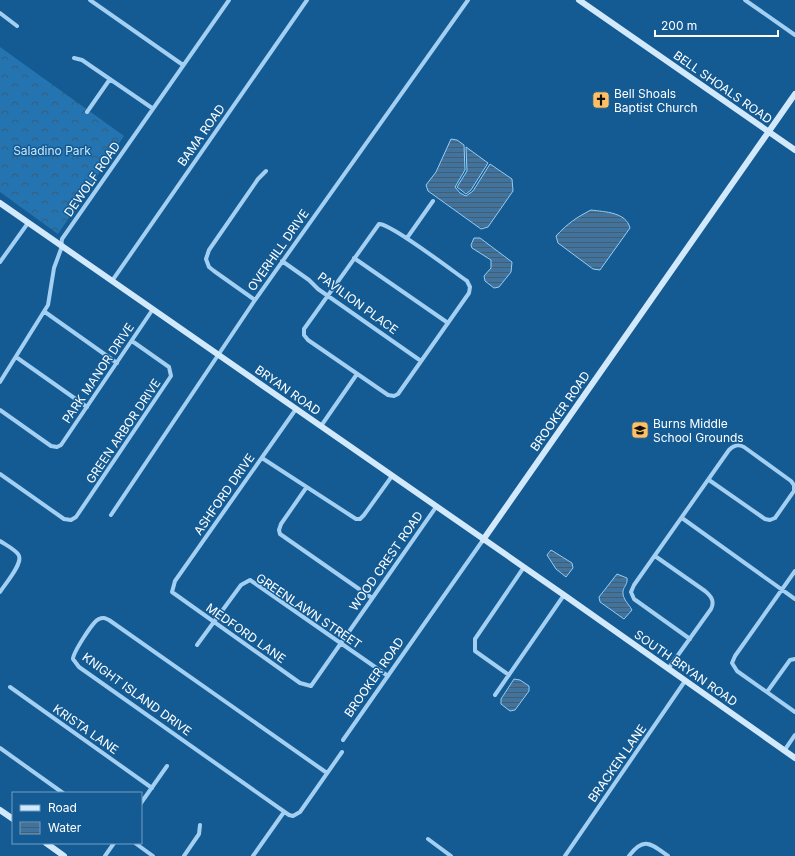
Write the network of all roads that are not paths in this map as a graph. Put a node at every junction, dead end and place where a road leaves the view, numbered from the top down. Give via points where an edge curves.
1 (90, 0) edge
2 (229, 0) edge
3 (307, 0) edge
4 (468, 0) edge
5 (579, 0) edge
6 (745, 0) edge
7 (0, 13) edge
8 (18, 26) dead end
9 (795, 35) edge
10 (74, 58) dead end
11 (183, 65) junction
12 (110, 79) junction
13 (795, 94) edge
14 (152, 108) junction
15 (87, 112) dead end
16 (769, 132) junction
17 (795, 150) edge
18 (266, 171) dead end
19 (433, 201) dead end
20 (0, 203) edge
21 (28, 223) junction
22 (407, 238) junction
23 (61, 246) junction
24 (354, 258) junction
25 (282, 261) junction
26 (0, 262) edge
27 (112, 281) junction
28 (328, 296) junction
29 (255, 300) junction
30 (153, 309) junction
31 (45, 312) junction
32 (448, 323) junction
33 (132, 341) junction
34 (218, 354) junction
35 (16, 357) junction
36 (421, 361) junction
37 (117, 363) junction
38 (357, 374) junction
39 (0, 382) edge
40 (87, 407) junction
41 (296, 409) junction
42 (0, 410) edge
43 (321, 426) junction
44 (262, 458) junction
45 (0, 474) edge
46 (392, 476) junction
47 (709, 480) junction
48 (306, 488) junction
49 (436, 507) junction
50 (111, 516) dead end
51 (682, 518) junction
52 (483, 540) junction
53 (0, 541) edge
54 (655, 556) junction
55 (524, 568) junction
56 (795, 571) edge
57 (782, 590) junction
58 (0, 592) edge
59 (172, 592) joint
60 (564, 595) junction
61 (372, 598) junction
62 (795, 598) edge
63 (213, 623) junction
64 (690, 639) junction
65 (341, 644) junction
66 (197, 646) dead end
67 (795, 658) edge
68 (668, 669) junction
69 (509, 675) junction
70 (388, 676) junction
71 (685, 681) junction
72 (311, 686) joint
73 (10, 687) dead end
74 (767, 692) junction
75 (494, 695) dead end
76 (795, 712) edge
77 (795, 735) edge
78 (343, 740) dead end
79 (0, 748) edge
80 (784, 751) junction
81 (342, 752) dead end
82 (795, 758) edge
83 (167, 766) dead end
84 (327, 773) junction
85 (152, 788) junction
86 (63, 792) edge
87 (142, 802) edge
88 (0, 810) edge
89 (284, 812) junction
90 (12, 819) edge
91 (200, 825) dead end
92 (428, 839) dead end
93 (47, 844) edge
94 (113, 844) edge
95 (136, 844) edge
96 (64, 856) edge
97 (106, 856) edge
98 (153, 856) edge
99 (184, 856) edge
100 (253, 856) edge
101 (451, 856) edge
102 (565, 856) edge
103 (629, 856) edge
104 (668, 856) edge

1 - 11 street
2 - 11 street, DEWOLF ROAD
3 - 27 street, BAMA ROAD
4 - 25 street, OVERHILL DRIVE
5 - 16 street, BELL SHOALS ROAD
6 - 9 street
7 - 8 street
10 - 12 street via 82,60
11 - 14 street, DEWOLF ROAD
12 - 14 street
12 - 15 street
13 - 16 street, BROOKER ROAD
14 - 23 street, DEWOLF ROAD via 62,239
16 - 17 street, BELL SHOALS ROAD
16 - 52 street, BROOKER ROAD
18 - 29 street via 209,250 206,259 209,267
19 - 22 street
20 - 21 street, BRYAN ROAD
21 - 23 street, BRYAN ROAD
21 - 26 street
22 - 24 street via 385,224 379,224
22 - 32 street via 469,284 469,293
23 - 27 street, BRYAN ROAD
23 - 31 street, DEWOLF ROAD via 54,268 50,301
24 - 28 street
24 - 32 street
25 - 28 street, PAVILION PLACE
25 - 29 street, OVERHILL DRIVE
27 - 30 street, BRYAN ROAD
28 - 36 street, PAVILION PLACE
28 - 38 street via 304,329 304,335
29 - 34 street, OVERHILL DRIVE
30 - 33 street, PARK MANOR DRIVE
30 - 34 street, BRYAN ROAD
31 - 35 street, DEWOLF ROAD
31 - 37 street
32 - 36 street
33 - 37 street, PARK MANOR DRIVE
33 - 45 street, GREEN ARBOR DRIVE via 169,367 171,376 78,515 71,520 64,519
34 - 41 street, BRYAN ROAD
34 - 50 street, OVERHILL DRIVE
35 - 39 street, DEWOLF ROAD
35 - 40 street
36 - 38 street via 394,396 388,395
37 - 40 street, PARK MANOR DRIVE
38 - 43 street
40 - 42 street, PARK MANOR DRIVE via 63,443 58,446 51,446
41 - 43 street, BRYAN ROAD
41 - 44 street, ASHFORD DRIVE
43 - 46 street, BRYAN ROAD
44 - 48 street
44 - 59 street, ASHFORD DRIVE via 175,581
46 - 48 street via 364,515 358,519
46 - 49 street, BRYAN ROAD
47 - 47 street via 732,448 739,445 791,481 794,491 775,518 765,520
47 - 51 street
48 - 61 street via 281,524 280,534
49 - 52 street, BRYAN ROAD
49 - 61 street, WOOD CREST ROAD
51 - 54 street
51 - 57 street
52 - 55 street, BRYAN ROAD
52 - 70 street, BROOKER ROAD
53 - 58 street via 20,558 19,565
54 - 64 street via 712,598 712,608
54 - 64 street via 632,589 632,597
55 - 60 street, BRYAN ROAD
55 - 69 street via 475,639 475,651
56 - 57 street
57 - 62 street
57 - 74 street via 732,663 737,671
59 - 63 street, MEDFORD LANE
60 - 68 street, SOUTH BRYAN ROAD
60 - 69 street
61 - 65 street, WOOD CREST ROAD
63 - 65 street, GREENLAWN STREET via 241,585 250,580
63 - 66 street, GREENLAWN STREET
63 - 72 street, MEDFORD LANE via 300,683
64 - 68 street
65 - 70 street, GREENLAWN STREET
65 - 72 street, WOOD CREST ROAD
67 - 74 street via 790,660
68 - 71 street, SOUTH BRYAN ROAD
69 - 75 street
70 - 78 street, BROOKER ROAD
71 - 80 street, SOUTH BRYAN ROAD
71 - 102 street, BRACKEN LANE
73 - 85 street, KRISTA LANE
74 - 76 street
77 - 80 street
79 - 86 street
80 - 82 street, SOUTH BRYAN ROAD
81 - 84 street
83 - 85 street
84 - 89 street via 300,812 293,816
84 - 89 street, KNIGHT ISLAND DRIVE via 109,620 102,618 96,621 74,652 74,662
85 - 87 street
88 - 90 street
89 - 100 street
91 - 99 street via 199,834
92 - 101 street
93 - 96 street
94 - 97 street
95 - 98 street
103 - 104 street via 642,843 652,844

